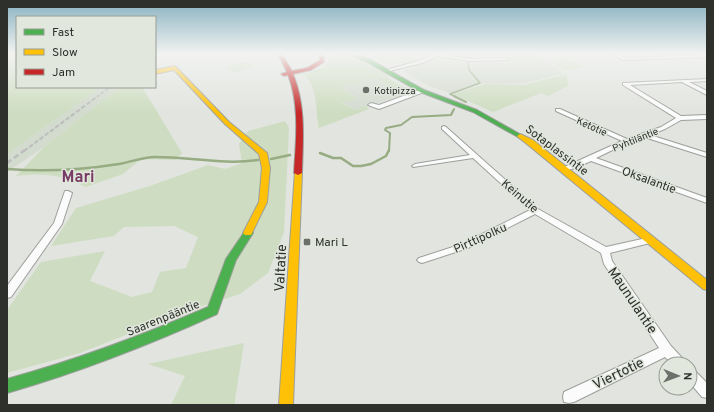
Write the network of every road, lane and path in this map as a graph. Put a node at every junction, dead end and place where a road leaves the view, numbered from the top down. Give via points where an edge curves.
1 (180, 73) edge
2 (288, 73) edge
3 (389, 73) edge
4 (707, 80) edge
5 (683, 81) junction
6 (422, 91) junction
7 (707, 93) edge
8 (371, 105) dead end
9 (558, 110) dead end
10 (680, 118) junction
11 (705, 118) edge
12 (444, 128) dead end
13 (644, 135) junction
14 (627, 141) junction
15 (707, 155) edge
16 (475, 156) junction
17 (591, 159) junction
18 (415, 166) dead end
19 (564, 169) junction
20 (68, 193) dead end
21 (707, 201) edge
22 (535, 211) junction
23 (651, 240) junction
24 (605, 251) junction
25 (422, 260) dead end
26 (707, 286) edge
27 (7, 294) edge
28 (667, 350) junction
29 (673, 356) edge
30 (698, 382) edge
31 (7, 386) edge
32 (707, 392) edge
33 (569, 397) dead end
34 (286, 405) edge

1 - 31 main road, Saarenpääntie via 225,124 263,153 266,168 263,202 252,228 231,259 213,310 197,319 116,349 31,380
2 - 34 main road, Valtatie via 299,94 300,133
3 - 6 main road, Sotaplassintie
4 - 5 street
5 - 7 street
5 - 10 street via 625,84
6 - 8 street via 379,107
6 - 19 main road, Sotaplassintie via 475,111 530,142
9 - 14 street, Ketotie
10 - 11 street
10 - 13 street, Pyhtiläntie
12 - 16 street, Keinutie
13 - 14 street, Pyhtiläntie
13 - 15 street
14 - 17 street, Pyhtiläntie
16 - 18 street
16 - 22 street, Keinutie
17 - 19 street, Pyhtiläntie
17 - 21 street, Oksalantie
19 - 23 main road, Sotaplassintie
20 - 27 street via 58,224
22 - 24 street, Keinutie
22 - 25 street, Pirttipolku via 465,246
23 - 24 street, Maunulantie
23 - 26 main road, Sotaplassintie
24 - 28 street, Maunulantie via 607,262
28 - 29 street, Maunulantie
28 - 33 street, Viertotie
30 - 32 street

